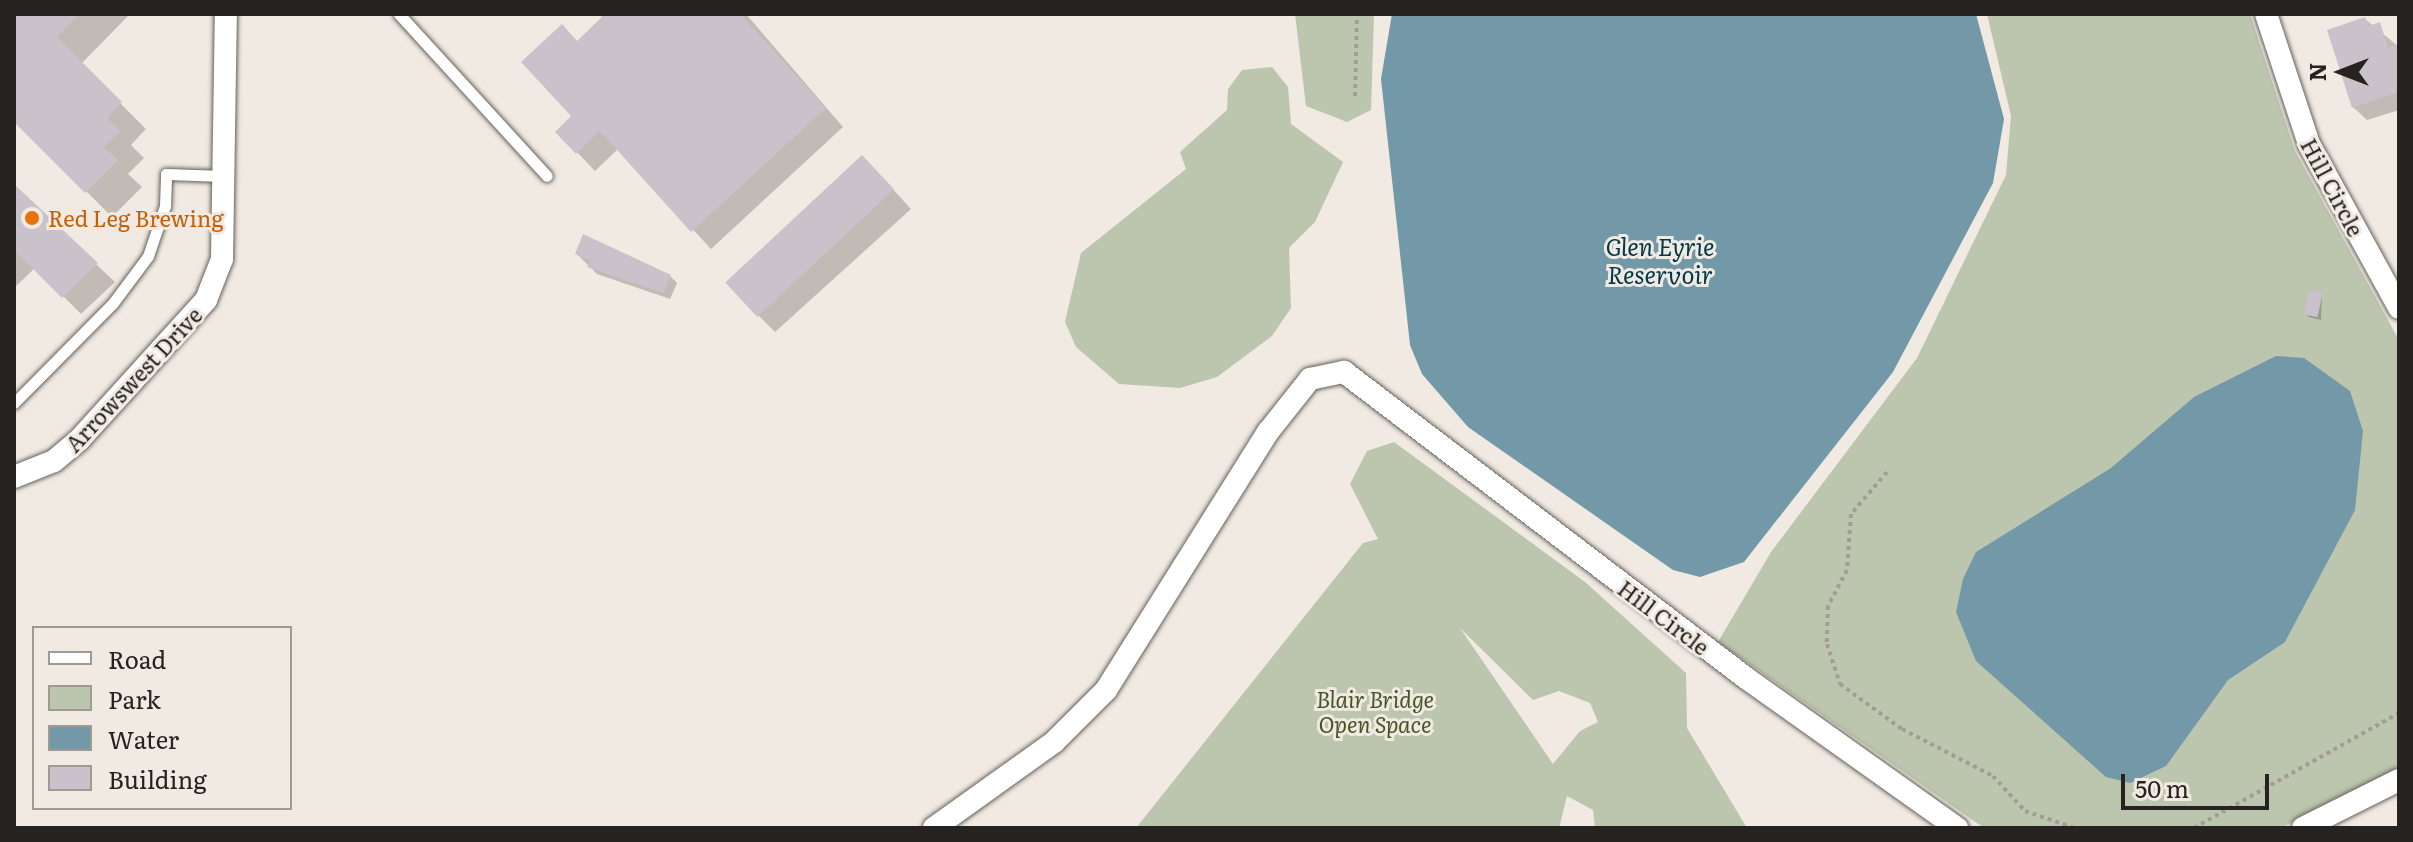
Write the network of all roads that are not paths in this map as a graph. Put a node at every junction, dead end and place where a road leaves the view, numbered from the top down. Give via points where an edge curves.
1 (226, 14) edge
2 (399, 14) edge
3 (2266, 14) edge
4 (224, 176) junction
5 (547, 176) dead end
6 (2399, 308) edge
7 (14, 403) edge
8 (14, 477) edge
9 (2399, 780) edge
10 (934, 828) edge
11 (1957, 828) edge
12 (2303, 828) edge

1 - 4 street, Arrowswest Drive
2 - 5 lane
3 - 6 street, Hill Circle via 2309,144
4 - 7 lane via 166,174 165,206 148,256 113,303
4 - 8 street, Arrowswest Drive via 222,259 191,322 79,440 54,461
9 - 12 street
10 - 11 street, Hill Circle via 1054,742 1106,690 1268,432 1310,379 1344,372 1374,400

